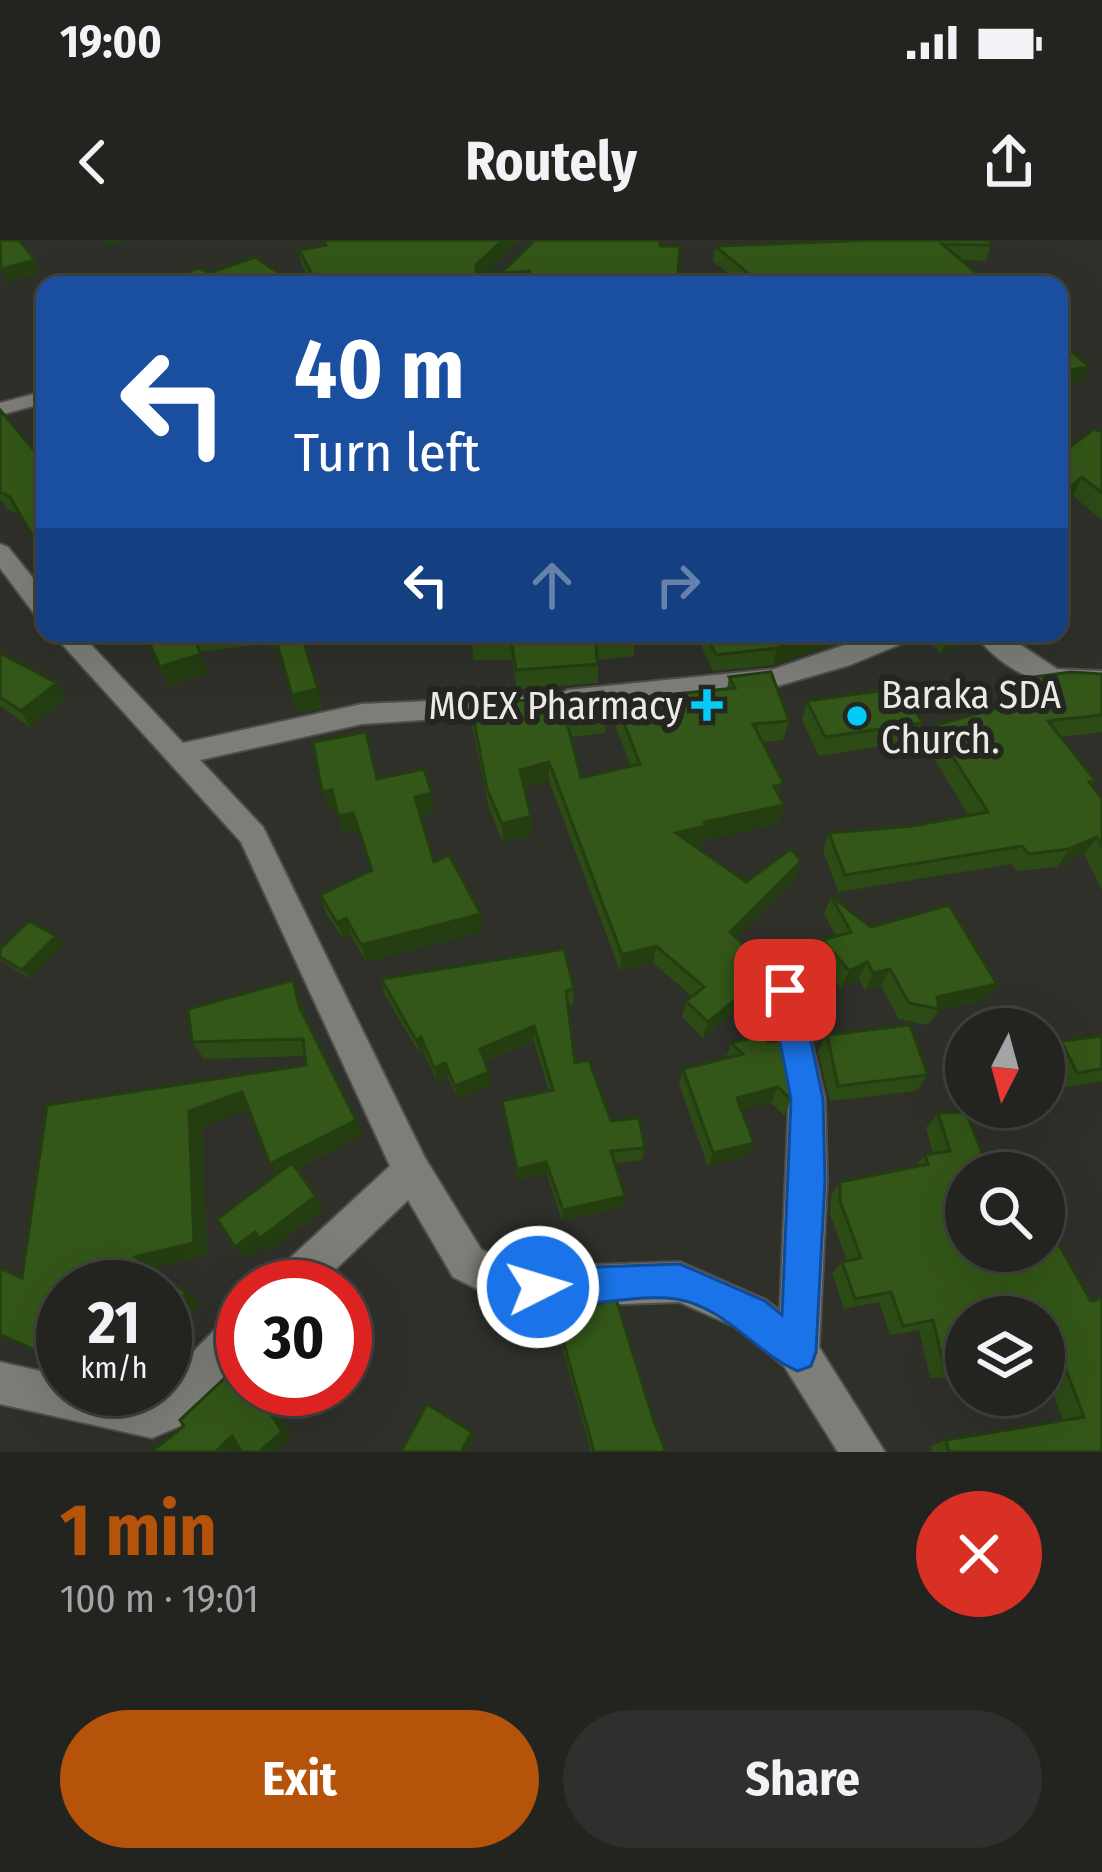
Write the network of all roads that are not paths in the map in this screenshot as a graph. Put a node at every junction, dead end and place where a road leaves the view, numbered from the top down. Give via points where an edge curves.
1 (36, 399) edge
2 (0, 409) edge
3 (0, 552) edge
4 (36, 598) edge
5 (73, 642) edge
6 (883, 642) edge
7 (996, 642) edge
8 (1102, 680) edge
9 (176, 755) junction
10 (785, 990) dead end
11 (412, 1171) junction
12 (317, 1260) edge
13 (798, 1352) junction
14 (216, 1357) edge
15 (0, 1383) edge
16 (862, 1452) edge

1 - 2 street
3 - 4 street
5 - 9 street
6 - 9 street via 774,678 362,715
7 - 8 street via 1025,669 1053,680
9 - 11 street via 252,835
10 - 13 street via 807,1099
11 - 12 street
11 - 13 street via 467,1263 499,1280 538,1287 680,1282 752,1314
13 - 16 street
14 - 15 street via 152,1417

